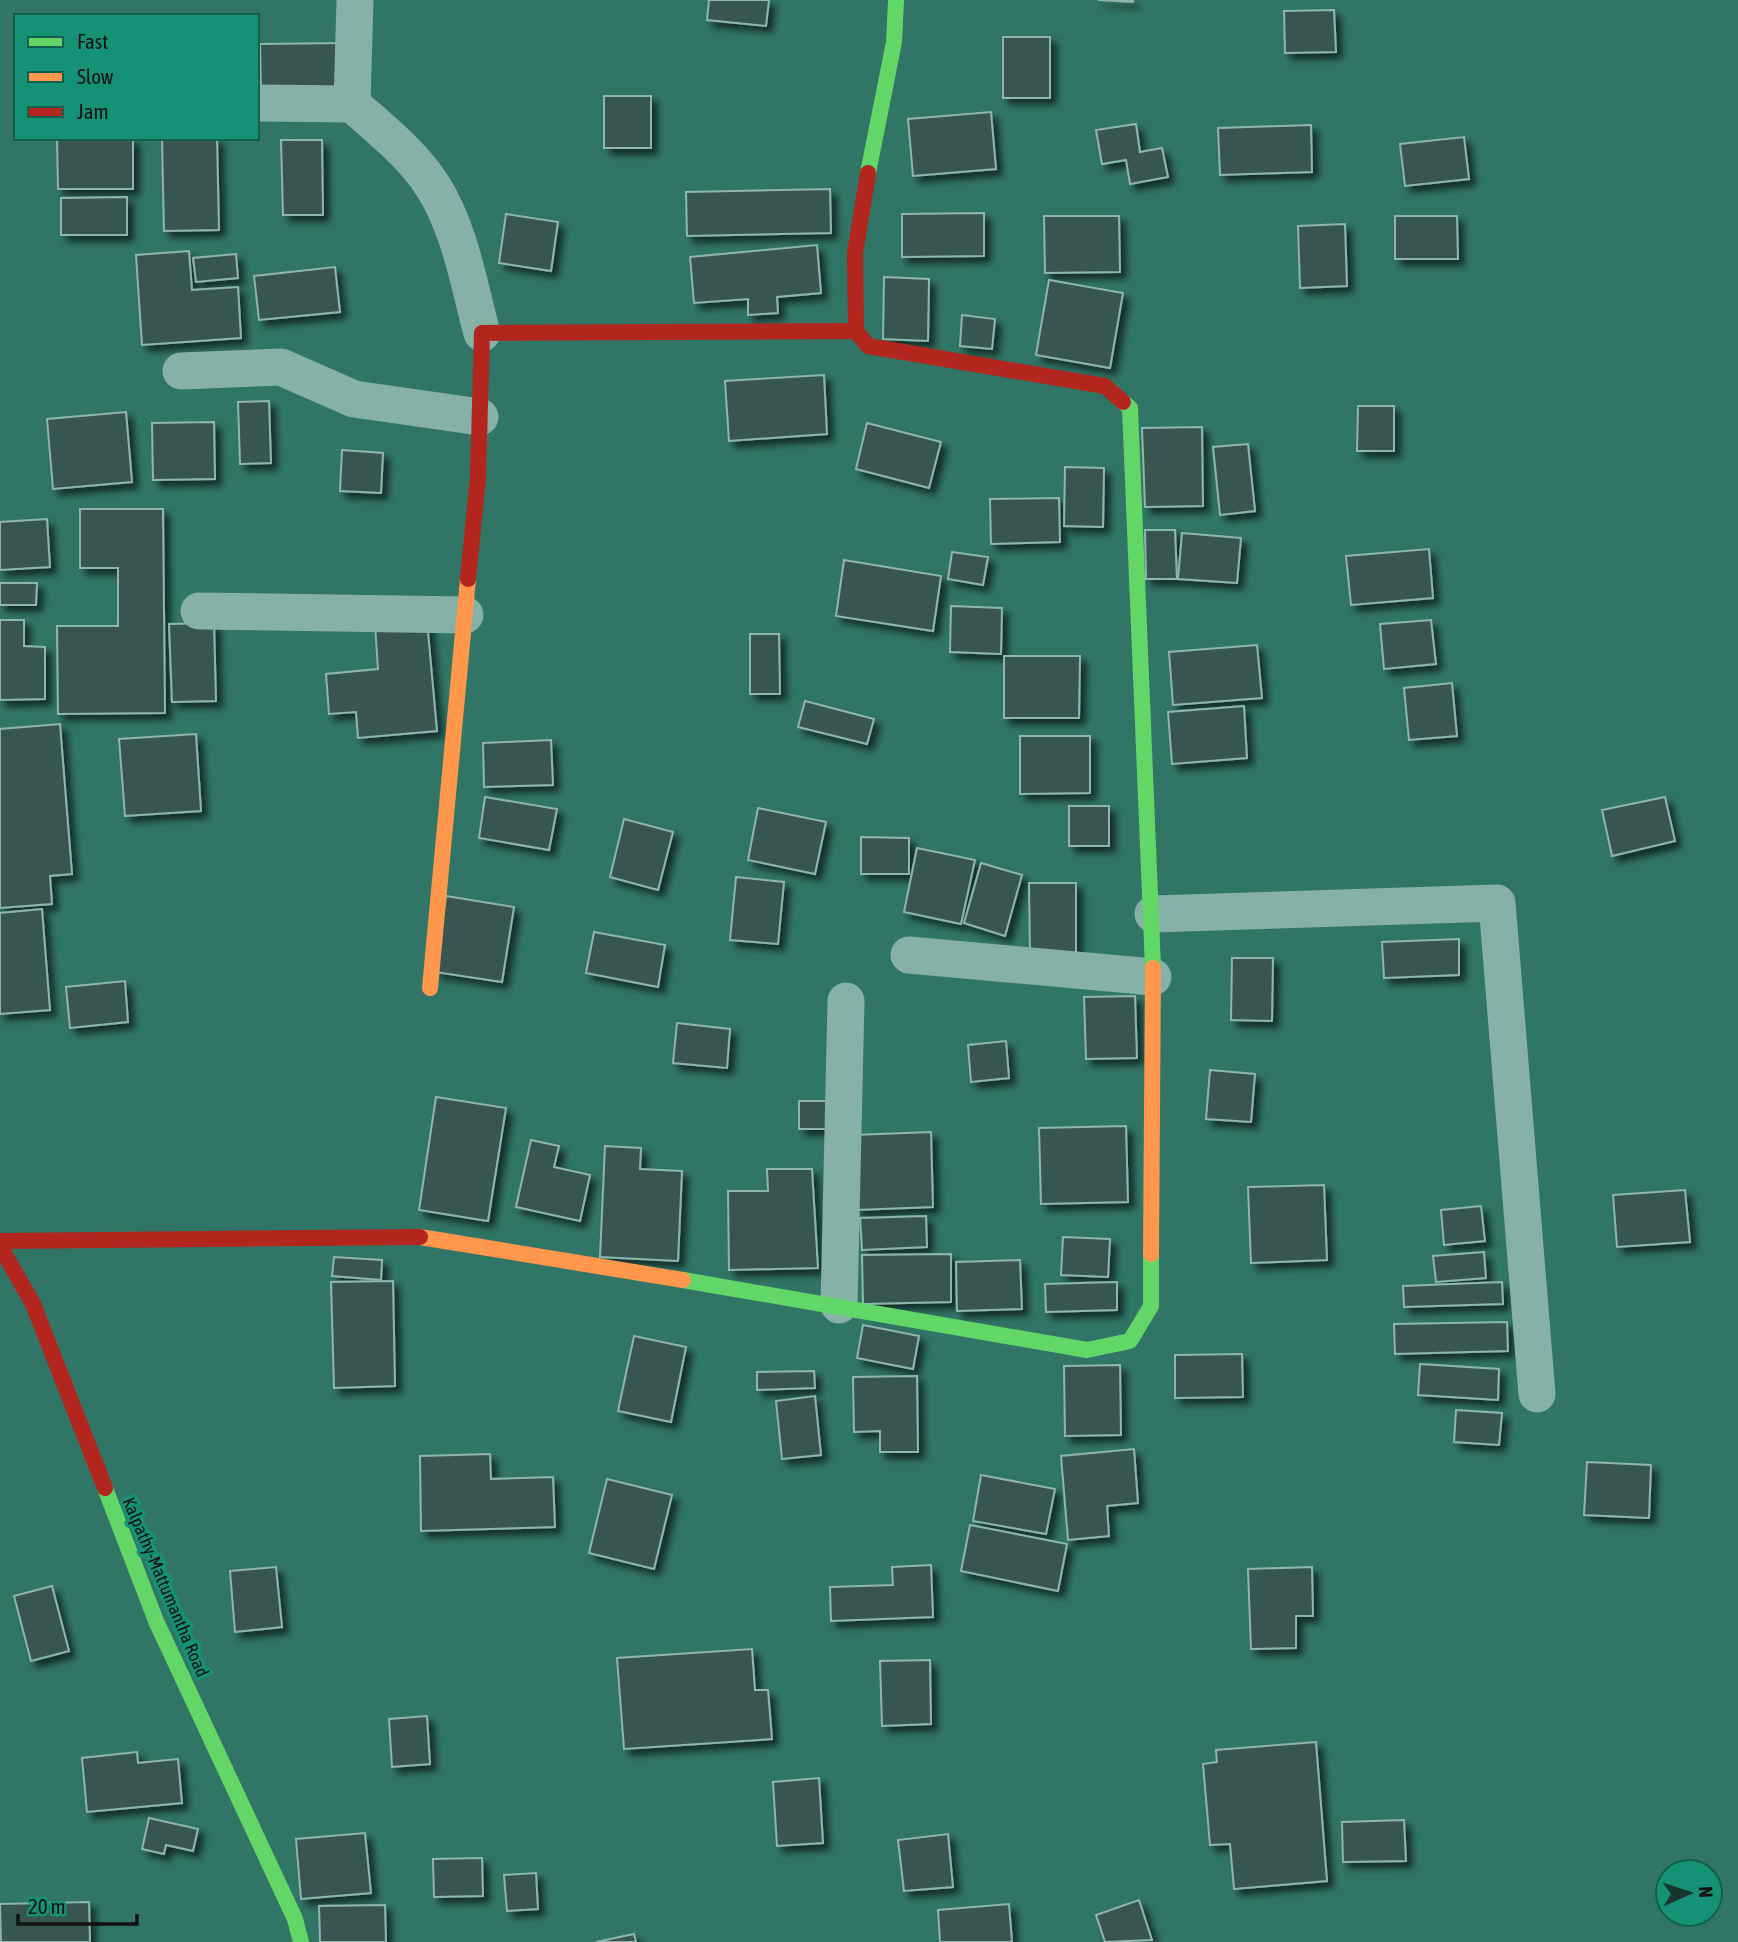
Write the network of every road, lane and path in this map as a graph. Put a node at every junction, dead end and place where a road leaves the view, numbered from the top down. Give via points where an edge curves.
1 (355, 0) edge
2 (896, 0) edge
3 (259, 103) edge
4 (352, 104) junction
5 (856, 331) junction
6 (482, 333) junction
7 (181, 371) dead end
8 (480, 417) junction
9 (199, 611) dead end
10 (465, 615) junction
11 (1153, 914) junction
12 (909, 955) dead end
13 (1153, 977) junction
14 (430, 988) dead end
15 (846, 1001) dead end
16 (0, 1243) edge
17 (839, 1305) junction
18 (1537, 1394) dead end
19 (301, 1942) edge

1 - 4 street
2 - 5 street via 894,42 855,253
3 - 4 street
4 - 6 street via 432,185 457,241
5 - 6 street
5 - 11 street via 867,346 1105,386 1129,408
6 - 8 street
7 - 8 street via 281,367 354,399
8 - 10 street
9 - 10 street
10 - 14 street
11 - 13 street
11 - 18 street via 1497,903
12 - 13 street
13 - 17 street via 1151,1306 1130,1341 1087,1350
15 - 17 street
16 - 17 street via 406,1235
16 - 19 street, Kalpathy-Mattumantha Road via 33,1304 156,1621 295,1919

